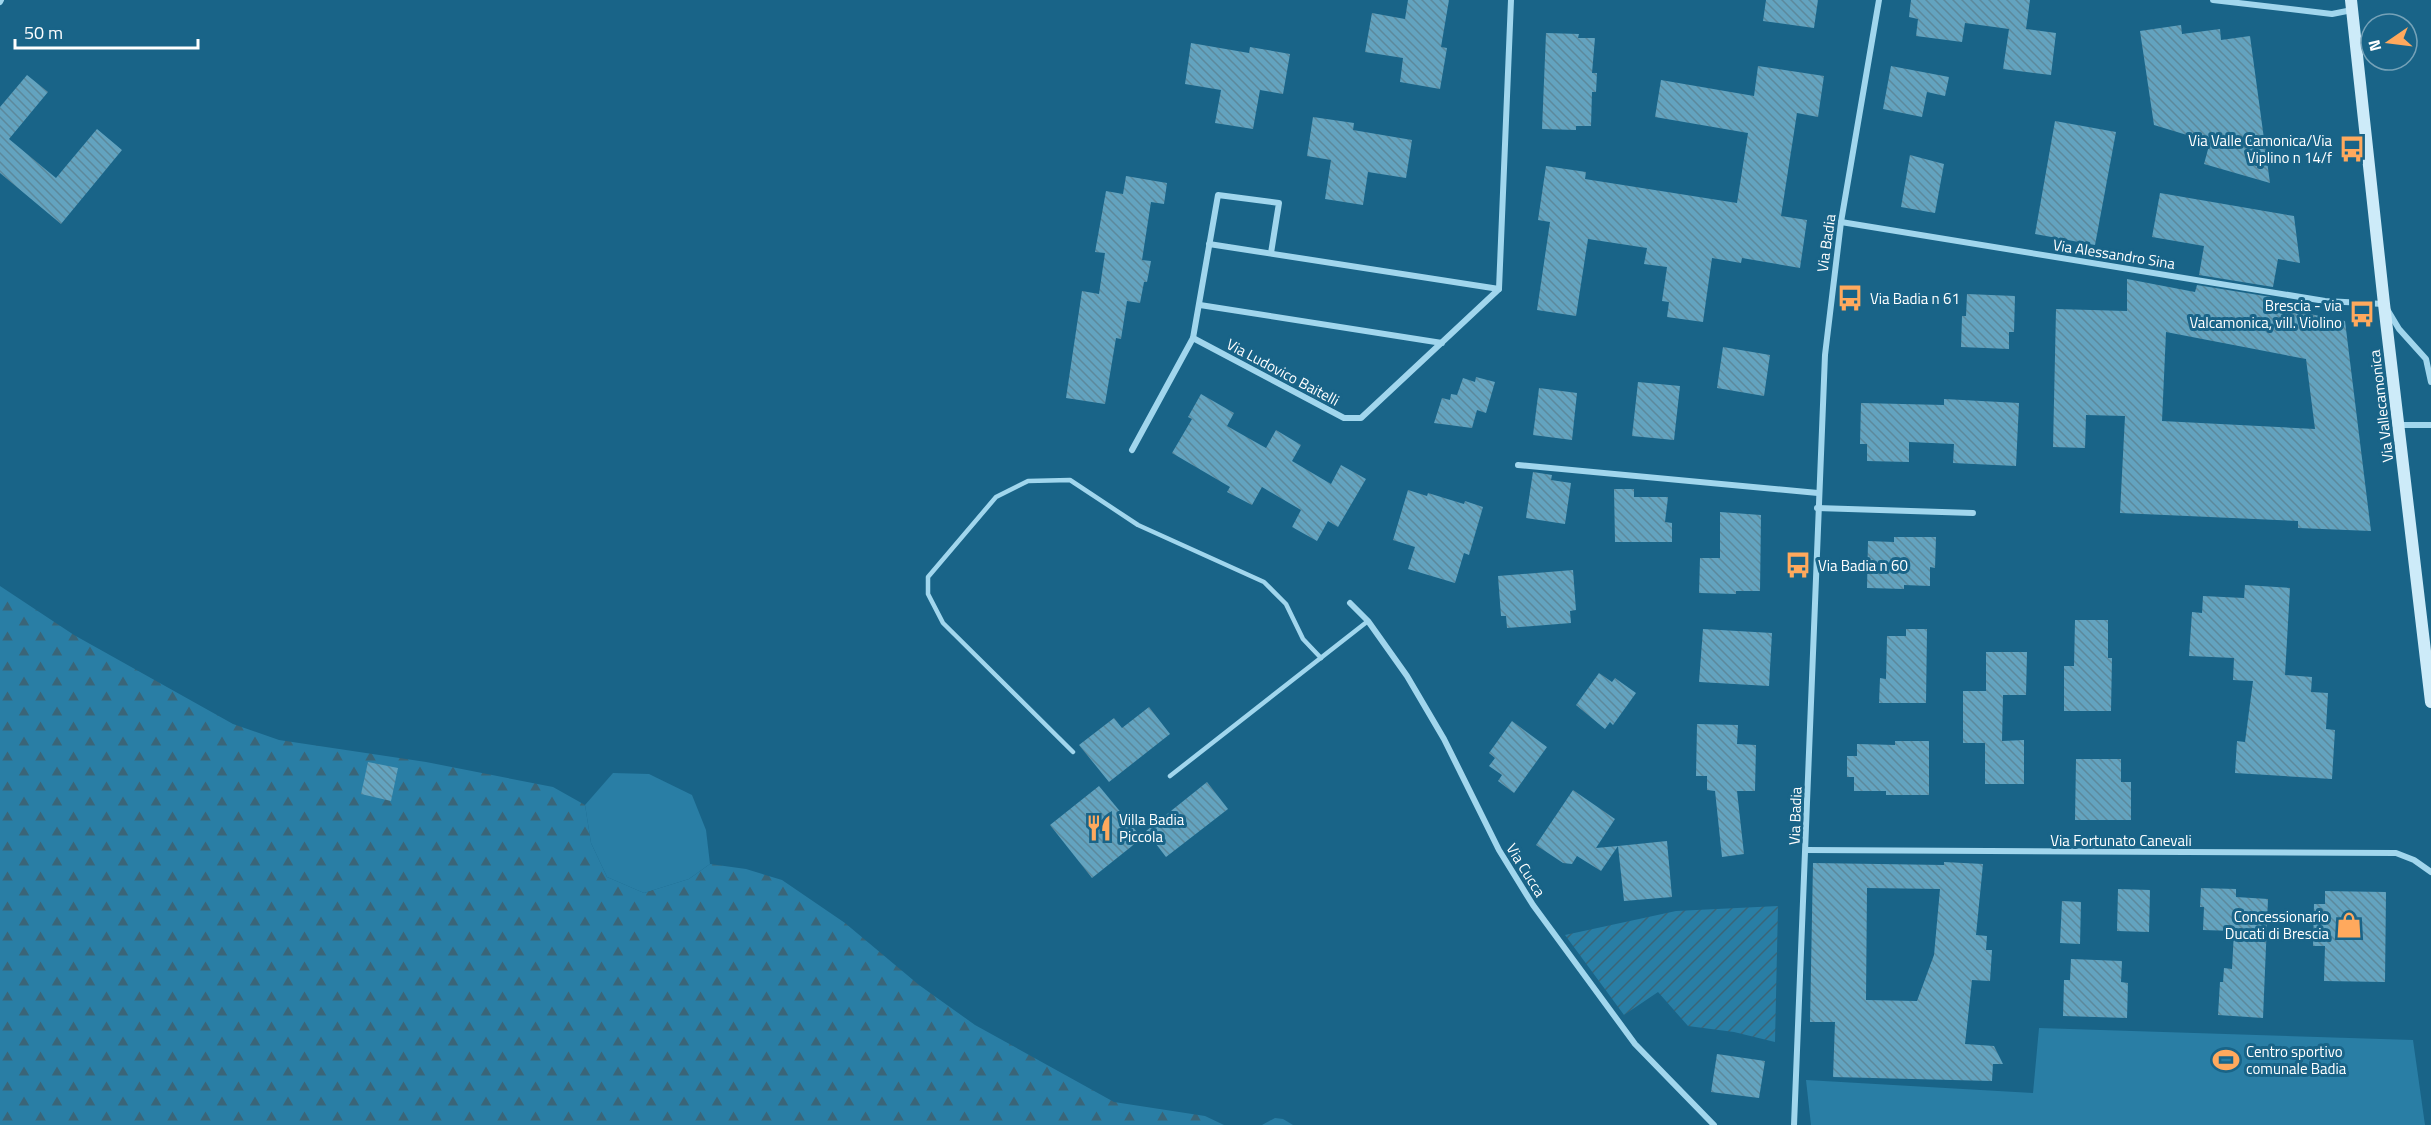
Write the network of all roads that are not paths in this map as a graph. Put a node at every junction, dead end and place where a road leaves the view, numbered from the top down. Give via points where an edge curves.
1 (1511, 0) edge
2 (1879, 0) edge
3 (2213, 0) edge
4 (2352, 5) edge
5 (1841, 222) junction
6 (1209, 244) junction
7 (1271, 253) junction
8 (1499, 289) junction
9 (2384, 304) junction
10 (1200, 305) junction
11 (1193, 338) junction
12 (1442, 343) junction
13 (2431, 382) edge
14 (2398, 425) junction
15 (2431, 425) edge
16 (1132, 450) dead end
17 (1518, 465) dead end
18 (1818, 493) junction
19 (1817, 508) junction
20 (1973, 513) dead end
21 (1350, 603) dead end
22 (1368, 621) junction
23 (1321, 658) junction
24 (2431, 702) edge
25 (1073, 752) dead end
26 (1170, 776) dead end
27 (1806, 850) junction
28 (2431, 872) edge
29 (1714, 1125) edge
30 (1794, 1125) edge

1 - 8 street
2 - 5 street, Via Badia
3 - 4 street via 2332,14
4 - 9 main road, Via Vallecamonica
5 - 9 street, Via Alessandro Sina via 2325,301
5 - 18 street, Via Badia via 1825,356
6 - 7 street
6 - 7 street via 1218,195 1279,203
6 - 10 street
7 - 8 street
8 - 12 street, Via Ludovico Baitelli
9 - 13 street via 2399,329 2426,359
9 - 14 main road, Via Vallecamonica
10 - 11 street
10 - 12 street
11 - 12 street, Via Ludovico Baitelli via 1344,418 1361,418
11 - 16 street
14 - 15 street
14 - 24 main road, Via Vallecamonica
17 - 18 street
18 - 19 street, Via Badia
19 - 20 street
19 - 27 street, Via Badia
21 - 22 street, Via Cucca
22 - 23 lane
22 - 29 street, Via Cucca via 1407,676 1444,739 1499,850 1533,905 1635,1044
23 - 25 lane via 1303,639 1286,604 1264,582 1138,525 1070,480 1028,481 996,497 928,577 928,594 943,623
23 - 26 lane
27 - 28 street, Via Fortunato Canevali via 2396,853
27 - 30 street, Via Badia

